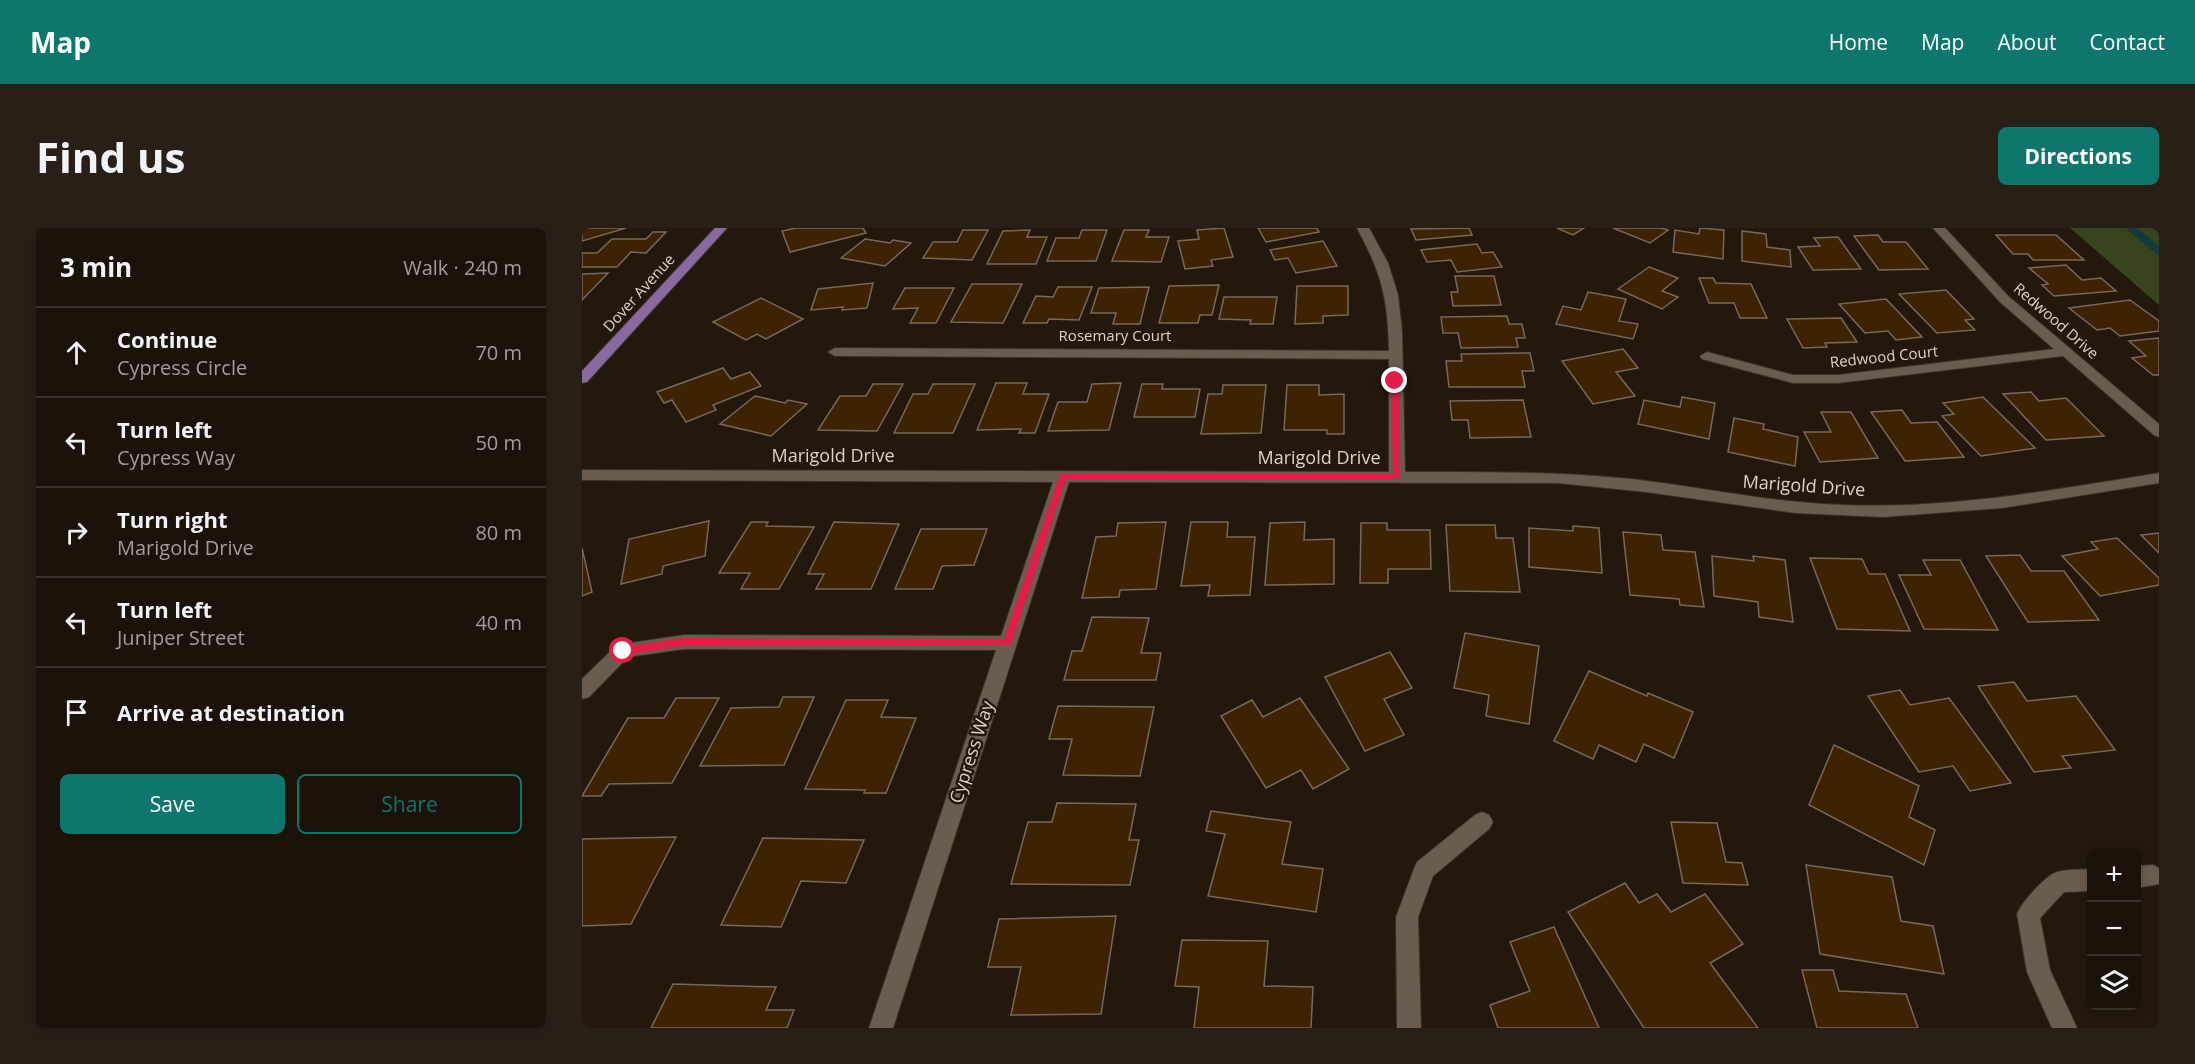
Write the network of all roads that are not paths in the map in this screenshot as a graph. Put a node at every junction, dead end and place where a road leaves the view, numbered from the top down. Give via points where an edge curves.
1 (721, 228) edge
2 (1363, 228) edge
3 (1939, 228) edge
4 (835, 352) dead end
5 (2066, 352) junction
6 (1395, 355) junction
7 (1707, 356) dead end
8 (582, 379) edge
9 (2159, 432) edge
10 (582, 475) edge
11 (1063, 476) junction
12 (1397, 477) junction
13 (2159, 478) edge
14 (1008, 643) junction
15 (582, 691) edge
16 (1482, 822) dead end
17 (2087, 880) edge
18 (881, 1028) edge
19 (1409, 1028) edge
20 (2065, 1028) edge

1 - 8 main road, Dover Avenue
2 - 6 street via 1382,263 1392,295
3 - 5 street, Redwood Drive via 2004,299
4 - 6 street, Rosemary Court
5 - 7 street, Redwood Court via 1838,380 1793,379
5 - 9 street, Redwood Drive
6 - 12 street
10 - 11 street, Marigold Drive
11 - 12 street, Marigold Drive
11 - 14 street, Cypress Way
12 - 13 street, Marigold Drive via 1558,478 1843,511 1998,504
14 - 15 street via 684,642 623,651
14 - 18 street, Cypress Way
16 - 19 street via 1425,869 1407,917
17 - 20 street via 2059,882 2028,914 2039,972

